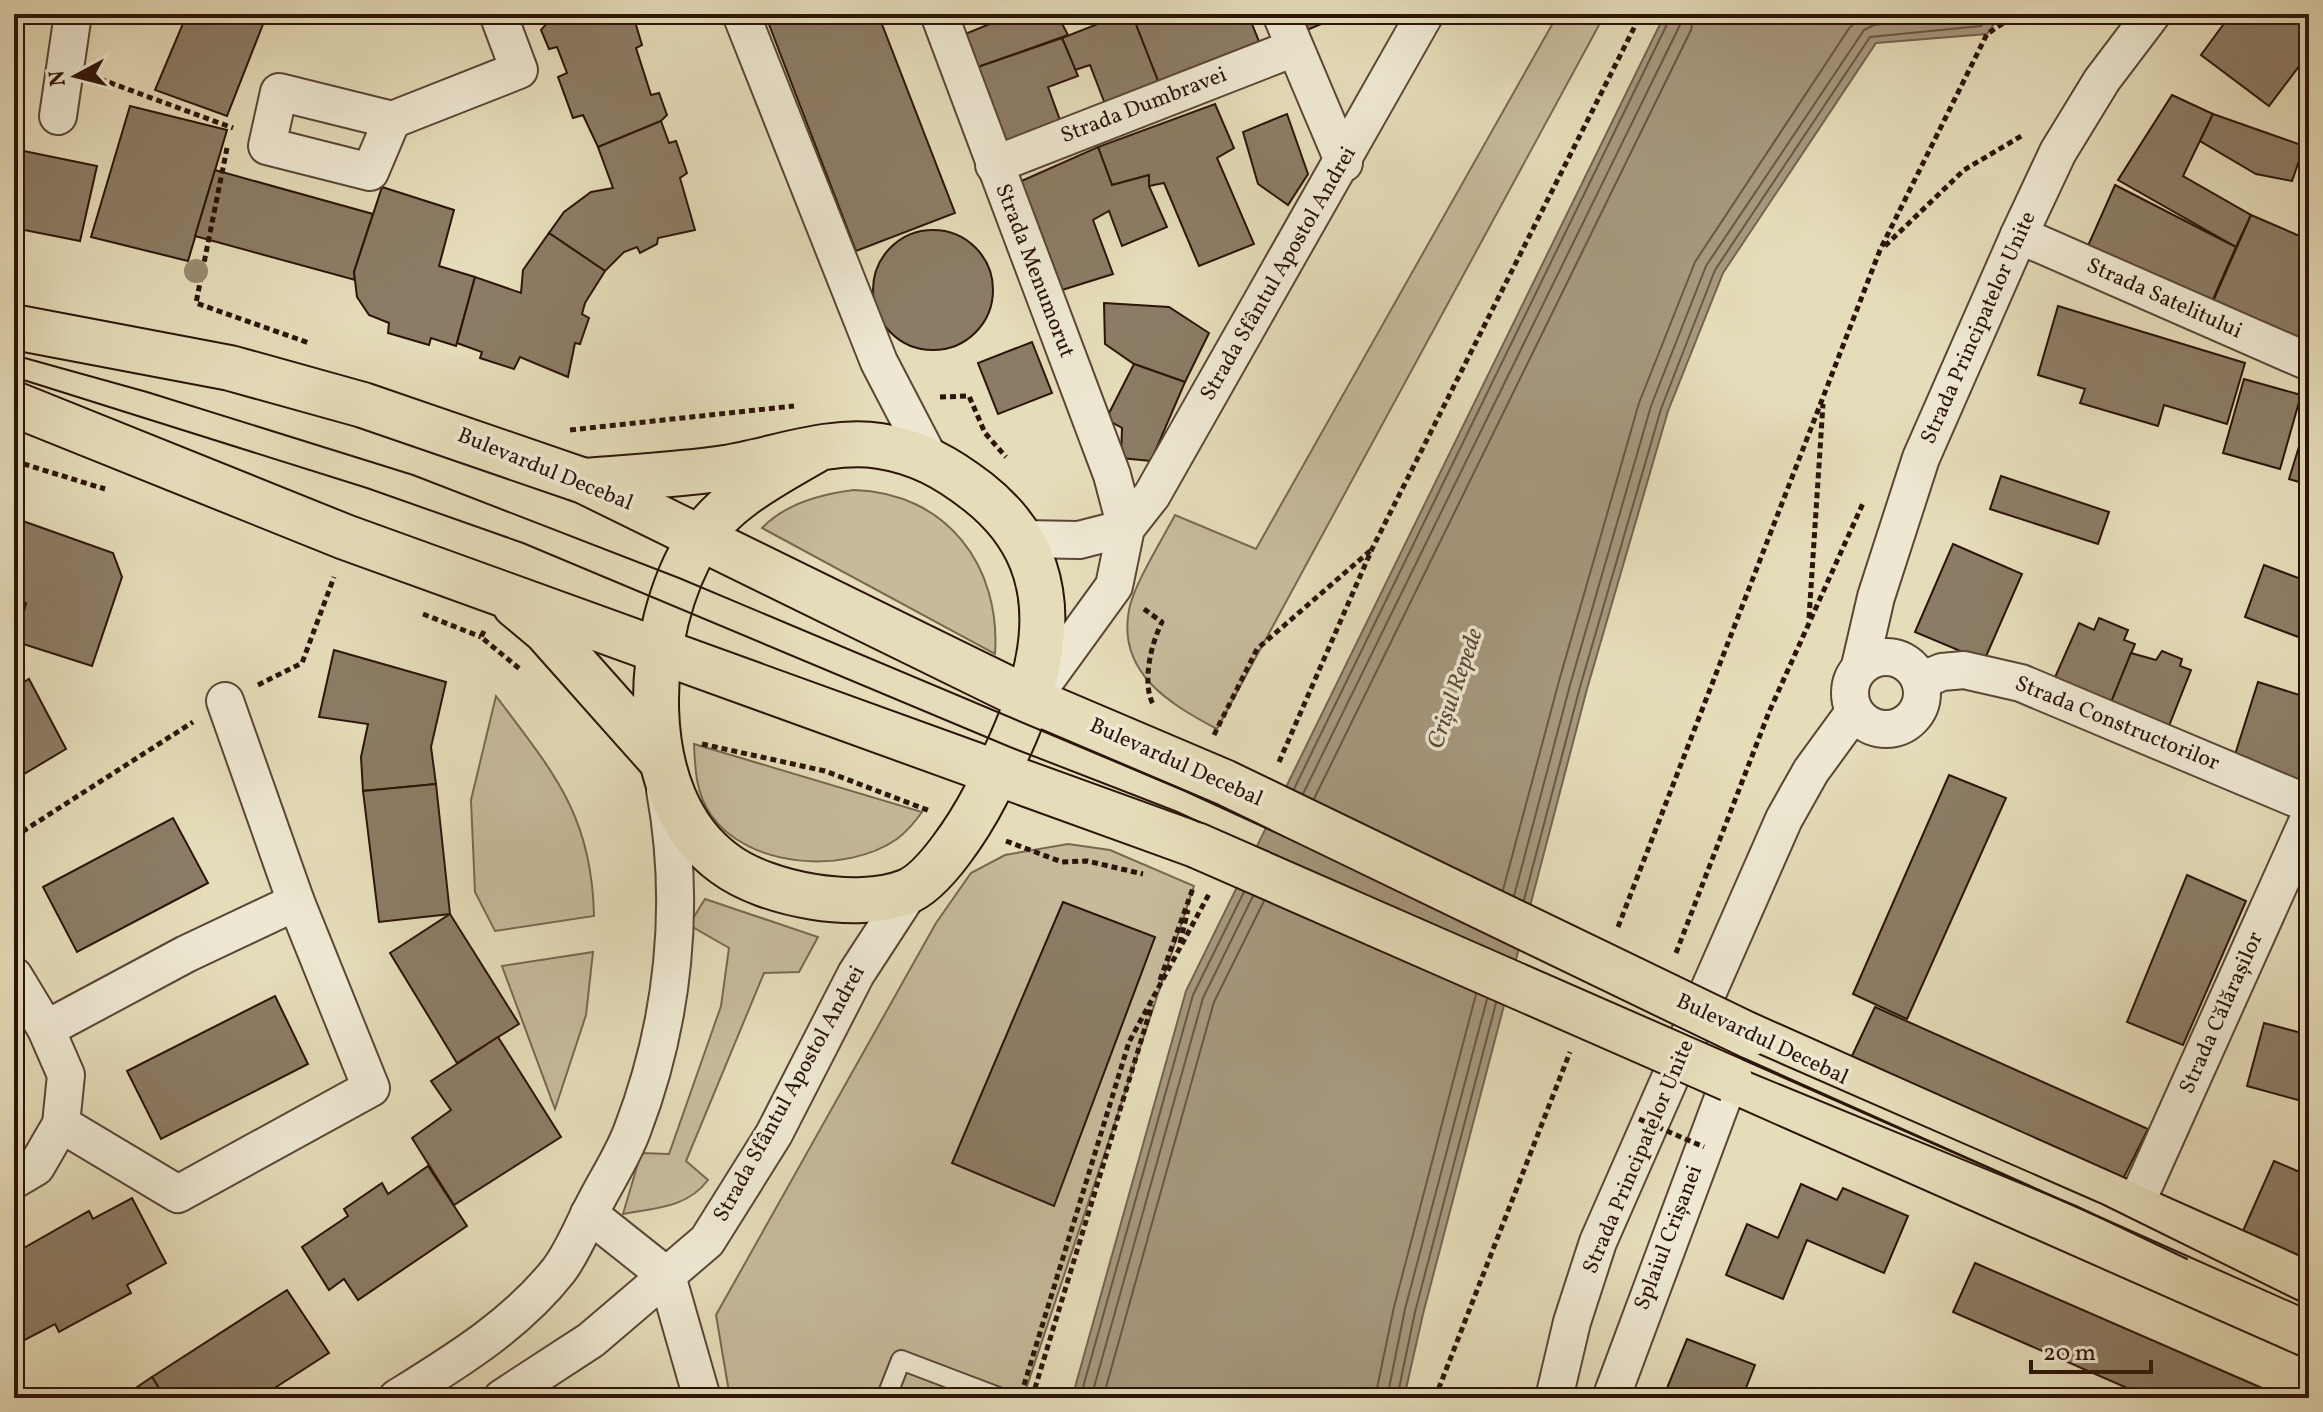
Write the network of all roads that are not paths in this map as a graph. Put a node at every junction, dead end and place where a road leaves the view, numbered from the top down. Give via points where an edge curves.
1 (73, 14) edge
2 (498, 14) edge
3 (741, 14) edge
4 (939, 14) edge
5 (1281, 14) edge
6 (1425, 14) edge
7 (2152, 14) edge
8 (1294, 48) junction
9 (58, 116) dead end
10 (392, 120) junction
11 (1344, 163) junction
12 (994, 165) junction
13 (2019, 235) junction
14 (14, 327) edge
15 (2309, 362) edge
16 (14, 404) edge
17 (816, 450) junction
18 (929, 458) junction
19 (584, 481) junction
20 (1126, 528) junction
21 (700, 537) junction
22 (1023, 539) junction
23 (501, 593) junction
24 (661, 652) junction
25 (1860, 666) junction
26 (1920, 681) junction
27 (1031, 700) junction
28 (225, 701) dead end
29 (1854, 712) junction
30 (658, 757) junction
31 (997, 774) junction
32 (2309, 804) edge
33 (2309, 818) edge
34 (910, 891) junction
35 (296, 902) junction
36 (14, 976) edge
37 (46, 1029) junction
38 (1730, 1079) junction
39 (61, 1124) junction
40 (14, 1180) edge
41 (2134, 1208) junction
42 (589, 1214) junction
43 (667, 1276) junction
44 (2309, 1285) edge
45 (2309, 1335) edge
46 (397, 1398) edge
47 (502, 1398) edge
48 (702, 1398) edge
49 (886, 1398) edge
50 (1001, 1398) edge
51 (1554, 1398) edge
52 (1611, 1398) edge

1 - 9 street
2 - 10 street via 519,70
3 - 18 street via 879,362
4 - 12 street, Strada Menumorut
5 - 8 street
6 - 11 street, Strada Sfântul Apostol Andrei
7 - 13 street, Strada Principatelor Unite via 2102,80 2058,152
8 - 11 street
8 - 12 street, Strada Dumbravei
10 - 10 street via 279,92 267,146 370,172
11 - 20 street, Strada Sfântul Apostol Andrei via 1152,495
12 - 20 street, Strada Menumorut via 1112,475
13 - 15 street, Strada Satelitului
13 - 25 street, Strada Principatelor Unite via 1921,458 1876,597
14 - 19 main road, Bulevardul Decebal via 245,372 437,428
16 - 23 main road via 345,537
17 - 18 main road via 877,445
17 - 19 main road via 728,467
17 - 21 main road via 735,501
18 - 22 main road via 984,497
19 - 21 main road, Bulevardul Decebal
20 - 22 street via 1079,540
20 - 27 street, Strada Sfântul Apostol Andrei via 1114,586
21 - 24 main road via 679,578
21 - 27 main road, Bulevardul Decebal
22 - 27 main road via 1038,582 1043,619
23 - 24 main road
23 - 30 main road via 545,630
24 - 30 main road
24 - 31 main road
25 - 26 street via 1882,656 1894,658 1914,670
25 - 29 street via 1849,687
26 - 29 street via 1915,715 1895,728 1872,727
26 - 32 street, Strada Constructorilor via 1964,670 2021,683
27 - 31 main road
27 - 41 main road, Bulevardul Decebal, bridge via 1211,775 1748,1035
28 - 35 street
29 - 51 street, Strada Principatelor Unite via 1784,819 1598,1242
30 - 34 main road via 685,823 727,866 792,892 838,900 873,900
30 - 42 street via 675,873 674,957 659,1046 632,1132
31 - 34 main road via 969,827
31 - 38 main road, bridge via 1197,874
33 - 41 street, Strada Călărașilor
34 - 43 street, Strada Sfântul Apostol Andrei via 856,974 745,1182 707,1241
35 - 37 street
35 - 39 street via 371,1088 178,1194
36 - 37 street
37 - 39 street via 66,1075
38 - 45 main road
38 - 52 street, Splaiul Crișanei
39 - 40 street via 36,1167
41 - 44 main road, Bulevardul Decebal
42 - 43 street
42 - 46 street via 560,1269 526,1307 466,1355
43 - 47 street, Strada Sfântul Apostol Andrei via 591,1340
43 - 48 street
49 - 50 lane via 901,1360

